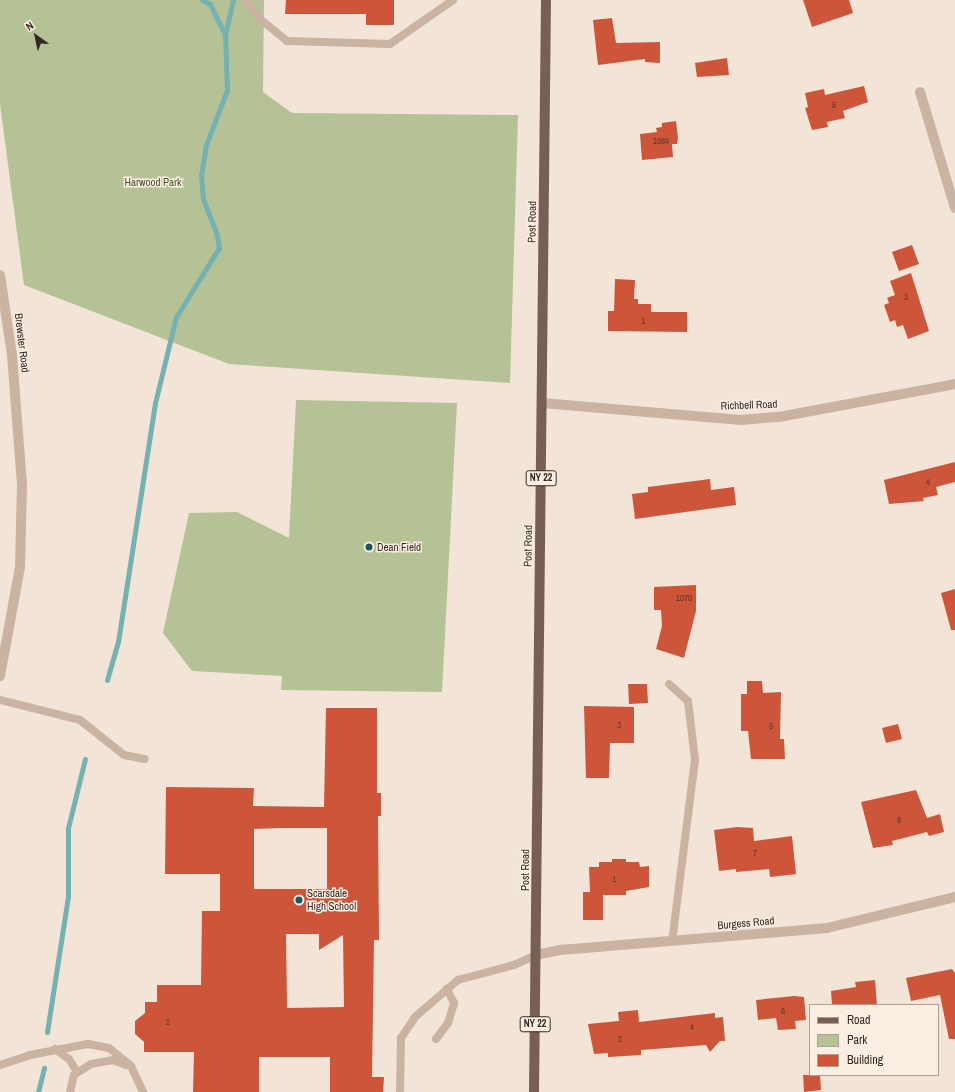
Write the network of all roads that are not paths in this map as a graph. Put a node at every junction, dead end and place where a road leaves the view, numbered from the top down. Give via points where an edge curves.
1 (245, 0) edge
2 (452, 0) edge
3 (546, 0) edge
4 (920, 92) dead end
5 (955, 208) edge
6 (0, 275) edge
7 (955, 384) edge
8 (542, 403) junction
9 (0, 676) edge
10 (669, 684) dead end
11 (0, 700) edge
12 (145, 759) dead end
13 (955, 896) edge
14 (672, 941) junction
15 (536, 956) junction
16 (447, 989) junction
17 (436, 1039) dead end
18 (55, 1049) junction
19 (0, 1065) edge
20 (131, 1066) junction
21 (77, 1072) junction
22 (142, 1091) edge
23 (70, 1092) edge
24 (400, 1092) edge
25 (534, 1092) edge

1 - 2 lane via 260,19 287,41 390,44
3 - 8 main road, Post Road / NY 22
4 - 5 street
6 - 9 street, Brewster Road via 12,355 22,485 20,567
7 - 8 street, Richbell Road via 779,417 741,420
8 - 15 main road, Post Road / NY 22
10 - 14 lane via 688,701 695,760
11 - 12 lane via 80,720 124,755
13 - 14 street, Burgess Road via 827,928
14 - 15 street, Burgess Road via 560,950
15 - 16 lane via 514,965 474,974
15 - 25 main road, Post Road / NY 22
16 - 17 lane via 454,1003 448,1023
16 - 24 lane via 415,1016 401,1038
18 - 19 lane
18 - 20 lane via 88,1044 110,1048
18 - 21 lane via 70,1058
20 - 21 lane via 104,1060
20 - 22 lane
21 - 23 lane

